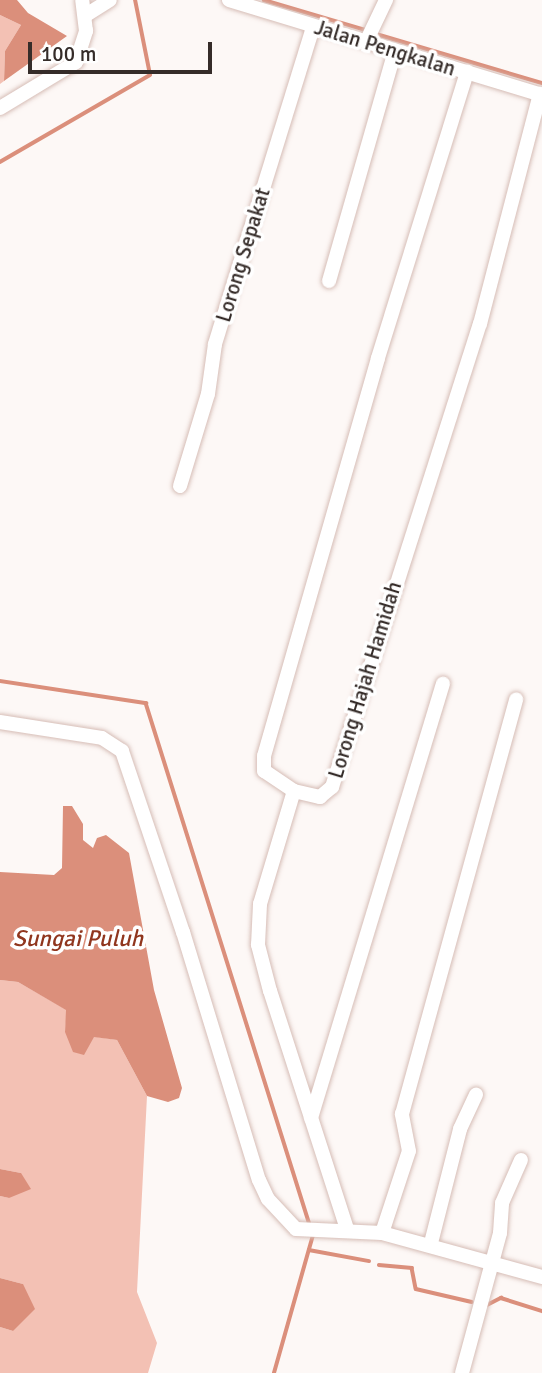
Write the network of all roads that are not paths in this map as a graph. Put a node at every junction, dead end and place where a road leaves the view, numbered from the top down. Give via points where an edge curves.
1 (82, 0) edge
2 (110, 0) edge
3 (229, 0) edge
4 (386, 0) edge
5 (86, 15) junction
6 (313, 27) junction
7 (367, 40) junction
8 (395, 51) junction
9 (467, 72) junction
10 (541, 94) edge
11 (0, 108) edge
12 (329, 281) dead end
13 (180, 485) dead end
14 (443, 684) dead end
15 (516, 699) dead end
16 (0, 722) edge
17 (294, 791) junction
18 (476, 1094) dead end
19 (311, 1118) junction
20 (521, 1160) dead end
21 (347, 1229) junction
22 (382, 1233) junction
23 (431, 1243) junction
24 (492, 1265) junction
25 (542, 1277) edge
26 (462, 1373) edge

1 - 5 street
2 - 5 street
3 - 6 street, Jalan Pengkalan
4 - 7 street
5 - 11 street via 76,62
6 - 7 street, Jalan Pengkalan
6 - 13 street, Lorong Sepakat via 215,344 208,394
7 - 8 street, Jalan Pengkalan
8 - 9 street, Jalan Pengkalan
8 - 12 street
9 - 10 street, Jalan Pengkalan
9 - 17 street via 377,358 264,756 264,771
10 - 17 street, Lorong Hajah Hamidah via 480,324 332,787 320,797
14 - 19 street
15 - 22 street via 402,1114 409,1151
16 - 21 street via 102,738 122,751 259,1180 296,1229 307,1233
17 - 19 street via 257,925 270,991
18 - 23 street via 460,1129
19 - 21 street
20 - 24 street via 502,1203
21 - 22 street
22 - 23 street
23 - 24 street
24 - 25 street
24 - 26 street

